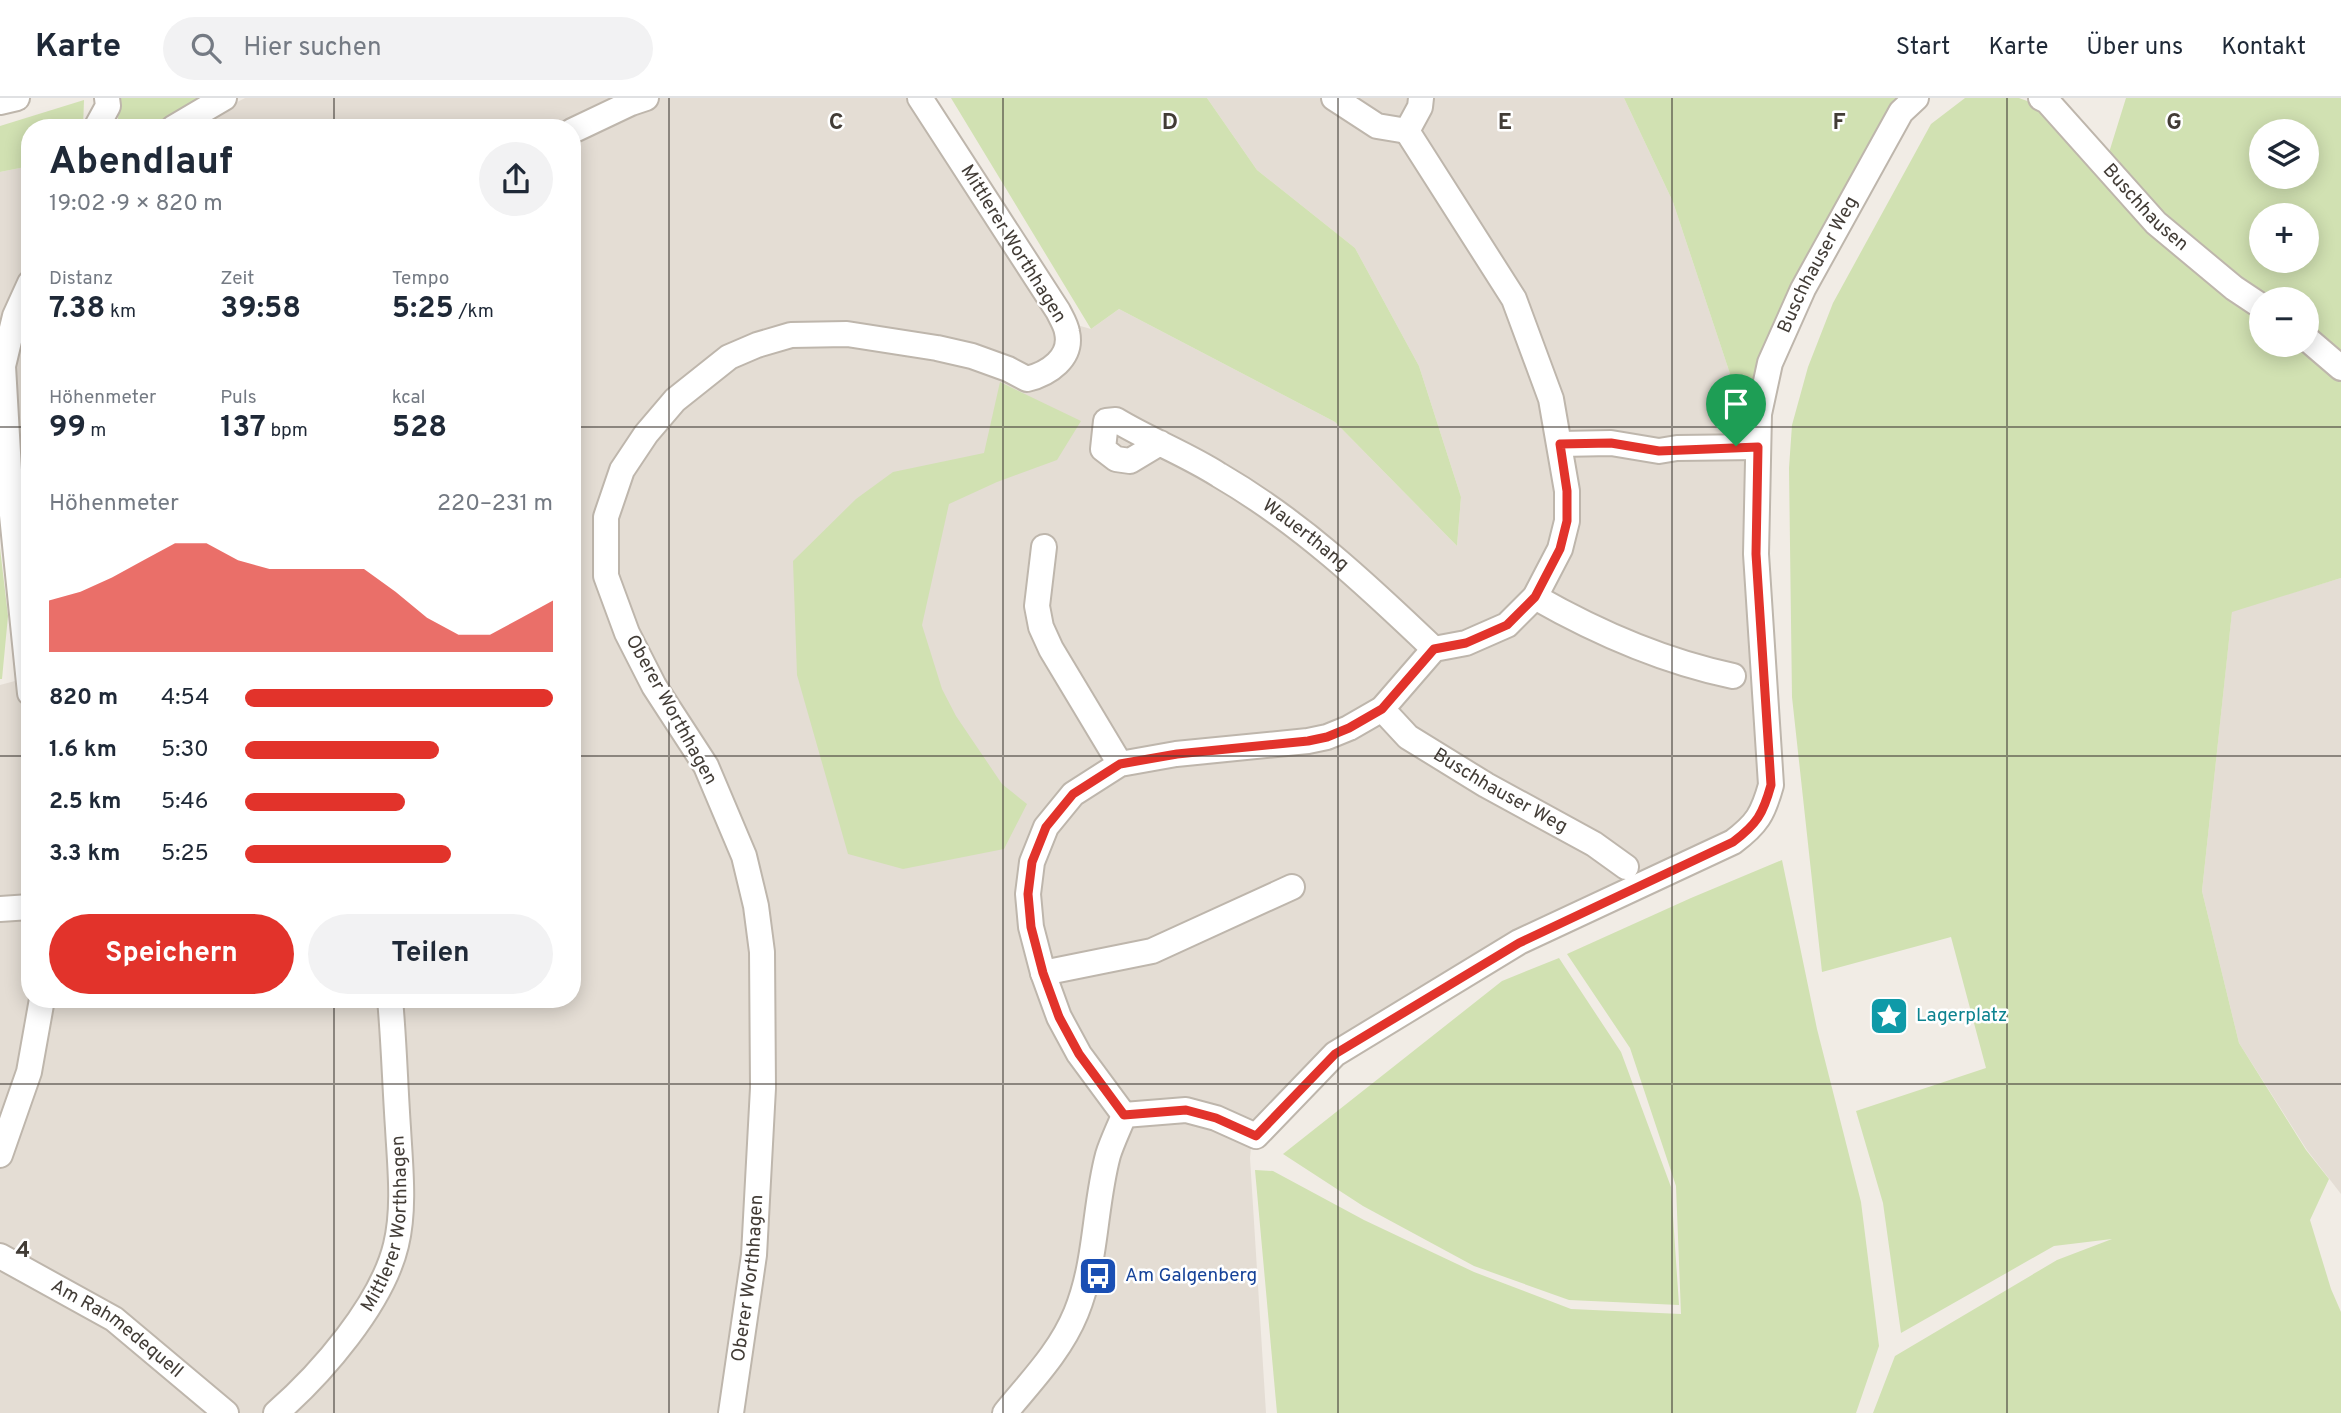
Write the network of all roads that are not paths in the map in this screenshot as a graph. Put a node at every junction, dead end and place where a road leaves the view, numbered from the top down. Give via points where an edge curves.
1 (17, 98) edge
2 (107, 98) edge
3 (224, 98) edge
4 (646, 98) edge
5 (920, 98) edge
6 (1334, 98) edge
7 (1421, 98) edge
8 (1916, 98) edge
9 (2042, 98) edge
10 (0, 102) edge
11 (101, 119) edge
12 (188, 119) edge
13 (581, 127) edge
14 (1407, 131) junction
15 (2249, 298) edge
16 (21, 303) edge
17 (2319, 349) edge
18 (2341, 368) edge
19 (1027, 379) joint
20 (1160, 443) dead end
21 (1560, 444) junction
22 (1758, 447) junction
23 (1044, 547) dead end
24 (1535, 597) junction
25 (21, 599) edge
26 (1434, 649) junction
27 (1733, 676) dead end
28 (1382, 709) junction
29 (1120, 764) junction
30 (1626, 867) dead end
31 (1292, 887) dead end
32 (21, 908) edge
33 (0, 909) edge
34 (1043, 973) junction
35 (40, 1008) edge
36 (391, 1008) edge
37 (1124, 1115) junction
38 (0, 1155) edge
39 (0, 1256) edge
40 (226, 1413) edge
41 (276, 1413) edge
42 (731, 1413) edge
43 (1005, 1413) edge

1 - 10 street
2 - 11 street
3 - 12 street
4 - 13 street
5 - 19 street, Mittlerer Worthhagen via 1068,333 1067,345 1051,371
6 - 14 street via 1377,126
7 - 14 street
8 - 22 street, Buschhauser Weg via 1901,112 1803,289 1770,363 1759,414
9 - 15 street, Buschhausen via 2156,223
14 - 21 street via 1514,299 1551,399
16 - 25 street via 4,366
17 - 18 street
19 - 42 street, Oberer Worthhagen via 972,356 847,334 791,335 758,345 729,357 675,400 622,470 606,517 606,576 627,633 654,686 706,766 744,856 757,906 763,1088 754,1255
20 - 26 street, Wauerthang via 1219,474 1313,539
21 - 22 street via 1611,443 1659,451
21 - 24 street via 1567,521 1560,549
22 - 37 street, Buschhauser Weg via 1756,554 1771,785 1752,827 1733,842 1519,943 1335,1054 1256,1136 1186,1110
23 - 29 street via 1037,606 1041,627
24 - 26 street via 1507,625 1466,643
24 - 27 street via 1658,656
26 - 28 street
28 - 29 street via 1327,737
28 - 30 street, Buschhauser Weg via 1408,737
29 - 34 street via 1073,794 1046,827 1032,862 1028,894 1031,927
31 - 34 street via 1152,951
32 - 33 street
34 - 37 street via 1079,1054
35 - 38 street via 29,1072
36 - 41 street, Mittlerer Worthhagen via 400,1167 396,1245 365,1311 318,1373
37 - 43 street via 1108,1154 1095,1245 1076,1314 1051,1358
39 - 40 street, Am Rahmedequell via 114,1320

